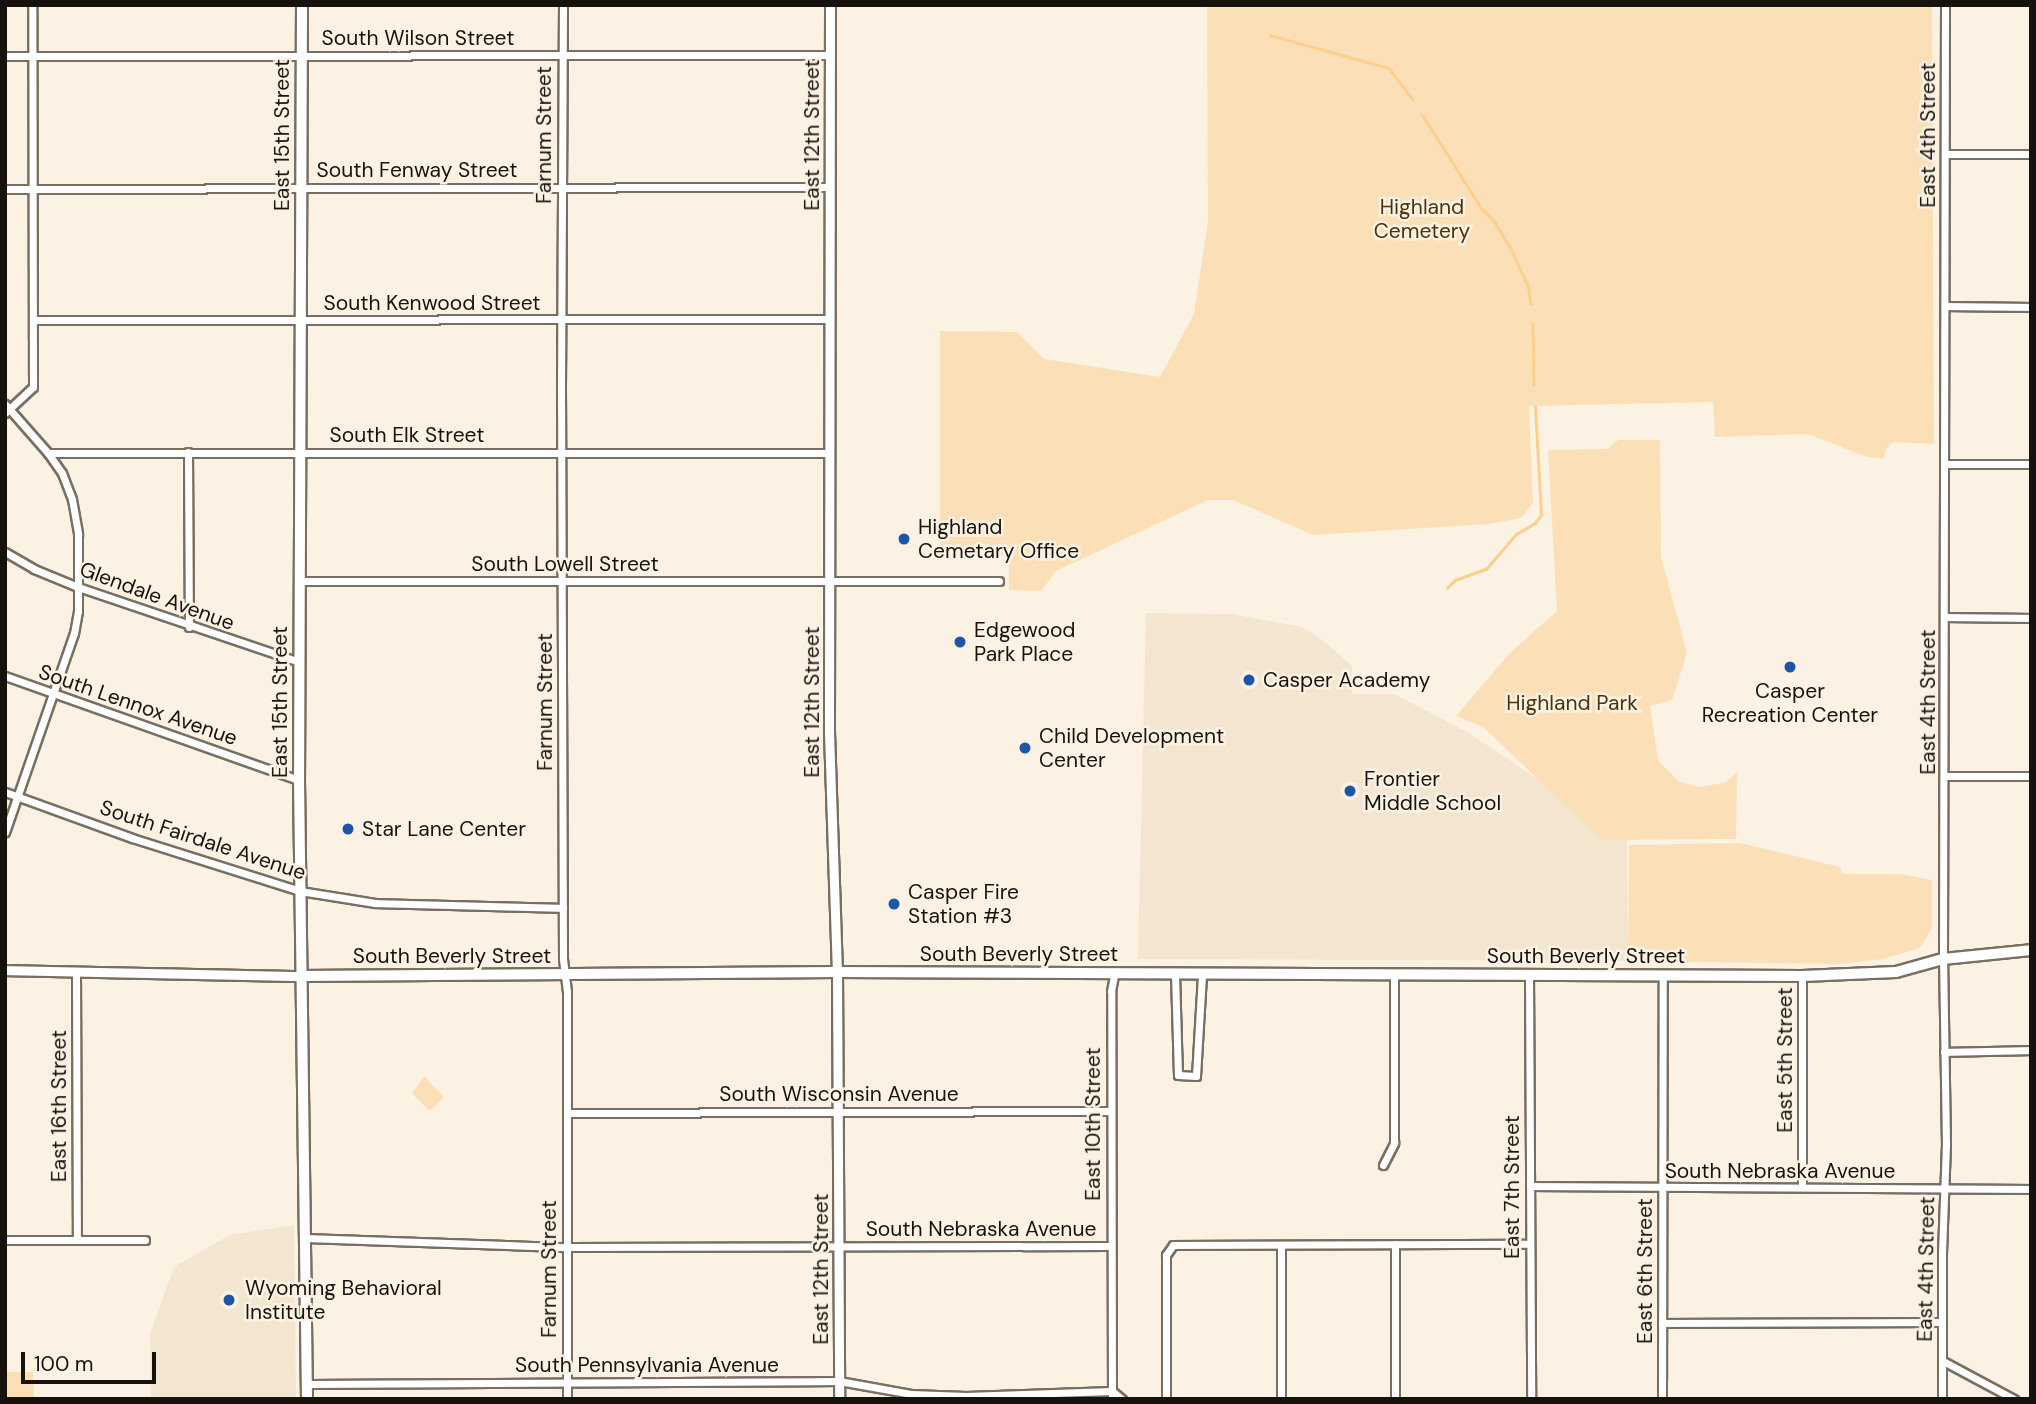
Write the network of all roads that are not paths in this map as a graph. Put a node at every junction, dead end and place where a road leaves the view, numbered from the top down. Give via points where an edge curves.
1 (32, 5) edge
2 (302, 5) edge
3 (563, 5) edge
4 (830, 5) edge
5 (1945, 5) edge
6 (302, 55) junction
7 (830, 55) junction
8 (5, 56) edge
9 (32, 56) junction
10 (562, 56) junction
11 (1946, 154) junction
12 (2031, 154) edge
13 (561, 187) junction
14 (830, 187) junction
15 (301, 188) junction
16 (5, 189) edge
17 (33, 189) junction
18 (1945, 306) junction
19 (2031, 307) edge
20 (830, 319) junction
21 (33, 320) junction
22 (562, 320) junction
23 (300, 321) junction
24 (7, 409) edge
25 (562, 452) junction
26 (48, 453) junction
27 (188, 453) junction
28 (300, 453) junction
29 (830, 453) junction
30 (1946, 464) junction
31 (2031, 464) edge
32 (5, 552) edge
33 (300, 581) junction
34 (831, 581) junction
35 (999, 581) dead end
36 (563, 582) junction
37 (78, 587) junction
38 (1945, 617) junction
39 (2031, 618) edge
40 (189, 626) junction
41 (300, 662) junction
42 (5, 676) edge
43 (52, 695) junction
44 (1945, 776) junction
45 (2031, 776) edge
46 (299, 780) junction
47 (5, 792) edge
48 (17, 797) junction
49 (5, 832) edge
50 (300, 891) junction
51 (563, 908) junction
52 (2031, 950) edge
53 (1943, 959) junction
54 (5, 970) edge
55 (76, 972) junction
56 (836, 972) junction
57 (565, 974) junction
58 (1175, 974) junction
59 (1202, 974) junction
60 (1114, 975) junction
61 (1394, 975) junction
62 (1529, 975) junction
63 (1663, 975) junction
64 (301, 976) junction
65 (1802, 976) junction
66 (2031, 1050) edge
67 (1944, 1052) junction
68 (1111, 1111) junction
69 (838, 1112) junction
70 (567, 1113) junction
71 (1383, 1165) dead end
72 (1530, 1186) junction
73 (1802, 1186) junction
74 (1662, 1188) junction
75 (1944, 1189) junction
76 (2031, 1189) edge
77 (306, 1238) junction
78 (5, 1240) edge
79 (78, 1240) junction
80 (145, 1240) dead end
81 (1395, 1244) junction
82 (1530, 1244) junction
83 (1110, 1246) junction
84 (567, 1247) junction
85 (839, 1247) junction
86 (1281, 1247) junction
87 (1942, 1322) junction
88 (1662, 1323) junction
89 (1943, 1361) junction
90 (839, 1381) junction
91 (567, 1382) junction
92 (307, 1384) junction
93 (1112, 1395) edge
94 (307, 1399) edge
95 (567, 1399) edge
96 (839, 1399) edge
97 (1122, 1399) edge
98 (1166, 1399) edge
99 (1281, 1399) edge
100 (1395, 1399) edge
101 (1531, 1399) edge
102 (1662, 1399) edge
103 (1942, 1399) edge
104 (2014, 1399) edge

1 - 9 street
2 - 6 main road, East 15th Street
3 - 10 street, Farnum Street
4 - 7 street, East 12th Street
5 - 11 street, East 4th Street
6 - 9 street, South Wilson Street
6 - 10 street, South Wilson Street
6 - 15 main road, East 15th Street
7 - 10 street, South Wilson Street
7 - 14 street, East 12th Street
8 - 9 street, South Wilson Street
9 - 17 street
10 - 13 street, Farnum Street
11 - 12 street
11 - 18 street, East 4th Street
13 - 14 street, South Fenway Street
13 - 15 street, South Fenway Street
13 - 22 street, Farnum Street
14 - 20 street, East 12th Street
15 - 17 street, South Fenway Street
15 - 23 main road, East 15th Street
16 - 17 street, South Fenway Street
17 - 21 street
18 - 19 street
18 - 30 street, East 4th Street
20 - 22 street, South Kenwood Street
20 - 29 street, East 12th Street
21 - 23 street, South Kenwood Street
21 - 24 street via 33,387
22 - 23 street, South Kenwood Street
22 - 25 street, Farnum Street
23 - 28 main road, East 15th Street
24 - 26 street
25 - 28 street, South Elk Street
25 - 29 street, South Elk Street
25 - 36 street, Farnum Street
26 - 27 street, South Elk Street
26 - 37 street via 75,510
27 - 28 street, South Elk Street
27 - 40 street
28 - 33 main road, East 15th Street
29 - 34 street, East 12th Street
30 - 31 street
30 - 38 street, East 4th Street
32 - 37 street, Glendale Avenue
33 - 36 street, South Lowell Street
33 - 41 main road, East 15th Street
34 - 35 street, South Lowell Street
34 - 36 street, South Lowell Street
34 - 56 street, East 12th Street via 830,813
36 - 51 street, Farnum Street
37 - 40 street, Glendale Avenue
37 - 43 street via 74,633
38 - 39 street
38 - 44 street, East 4th Street
40 - 41 street, Glendale Avenue
41 - 46 main road, East 15th Street
42 - 43 street, South Lennox Avenue
43 - 46 street, South Lennox Avenue
43 - 48 street
44 - 45 street
44 - 53 street, East 4th Street
46 - 50 main road, East 15th Street
47 - 48 street, South Fairdale Avenue
48 - 49 street
48 - 50 street, South Fairdale Avenue
50 - 51 street, South Fairdale Avenue via 375,903
50 - 64 main road, East 15th Street
51 - 57 street, Farnum Street
52 - 53 main road, South Beverly Street
53 - 65 main road, South Beverly Street via 1896,972
53 - 67 street, East 4th Street
54 - 55 street, South Beverly Street
55 - 64 street, South Beverly Street
55 - 79 street, East 16th Street
56 - 57 main road, South Beverly Street
56 - 60 main road, South Beverly Street
56 - 69 street, East 12th Street
57 - 64 main road, South Beverly Street
57 - 70 street, Farnum Street
58 - 59 main road, South Beverly Street
58 - 59 street via 1178,1075 1196,1076
58 - 60 main road, South Beverly Street
59 - 61 main road, South Beverly Street
60 - 68 street, East 10th Street
61 - 62 main road, South Beverly Street
61 - 71 street via 1394,1143
62 - 63 main road, South Beverly Street
62 - 72 street, East 7th Street
63 - 65 main road, South Beverly Street
63 - 74 street, East 6th Street
64 - 77 main road, East 15th Street
65 - 73 street, East 5th Street
66 - 67 street
67 - 75 street, East 4th Street
68 - 69 street, South Wisconsin Avenue
68 - 83 street, East 10th Street
69 - 70 street, South Wisconsin Avenue
69 - 85 street, East 12th Street
70 - 84 street, Farnum Street
72 - 74 street, South Nebraska Avenue
72 - 82 street, East 7th Street
73 - 74 street, South Nebraska Avenue
73 - 75 street, South Nebraska Avenue
74 - 88 street, East 6th Street
75 - 76 street, South Nebraska Avenue
75 - 87 street, East 4th Street
77 - 84 street, South Nebraska Avenue
77 - 92 main road, East 15th Street
78 - 79 street
79 - 80 street
81 - 82 street
81 - 86 street
81 - 100 street
82 - 101 street, East 7th Street
83 - 85 street, South Nebraska Avenue
83 - 93 street, East 10th Street
84 - 85 street, South Nebraska Avenue
84 - 91 street, Farnum Street
85 - 90 street, East 12th Street
86 - 98 street via 1173,1245 1166,1255
86 - 99 street
87 - 88 street
87 - 89 street, East 4th Street
88 - 102 street, East 6th Street
89 - 103 street, East 4th Street
89 - 104 street
90 - 91 street, South Pennsylvania Avenue
90 - 93 street, South Pennsylvania Avenue via 911,1394
90 - 96 street, East 12th Street
91 - 92 street, South Pennsylvania Avenue
91 - 95 street, Farnum Street
92 - 94 main road, East 15th Street
93 - 97 street

